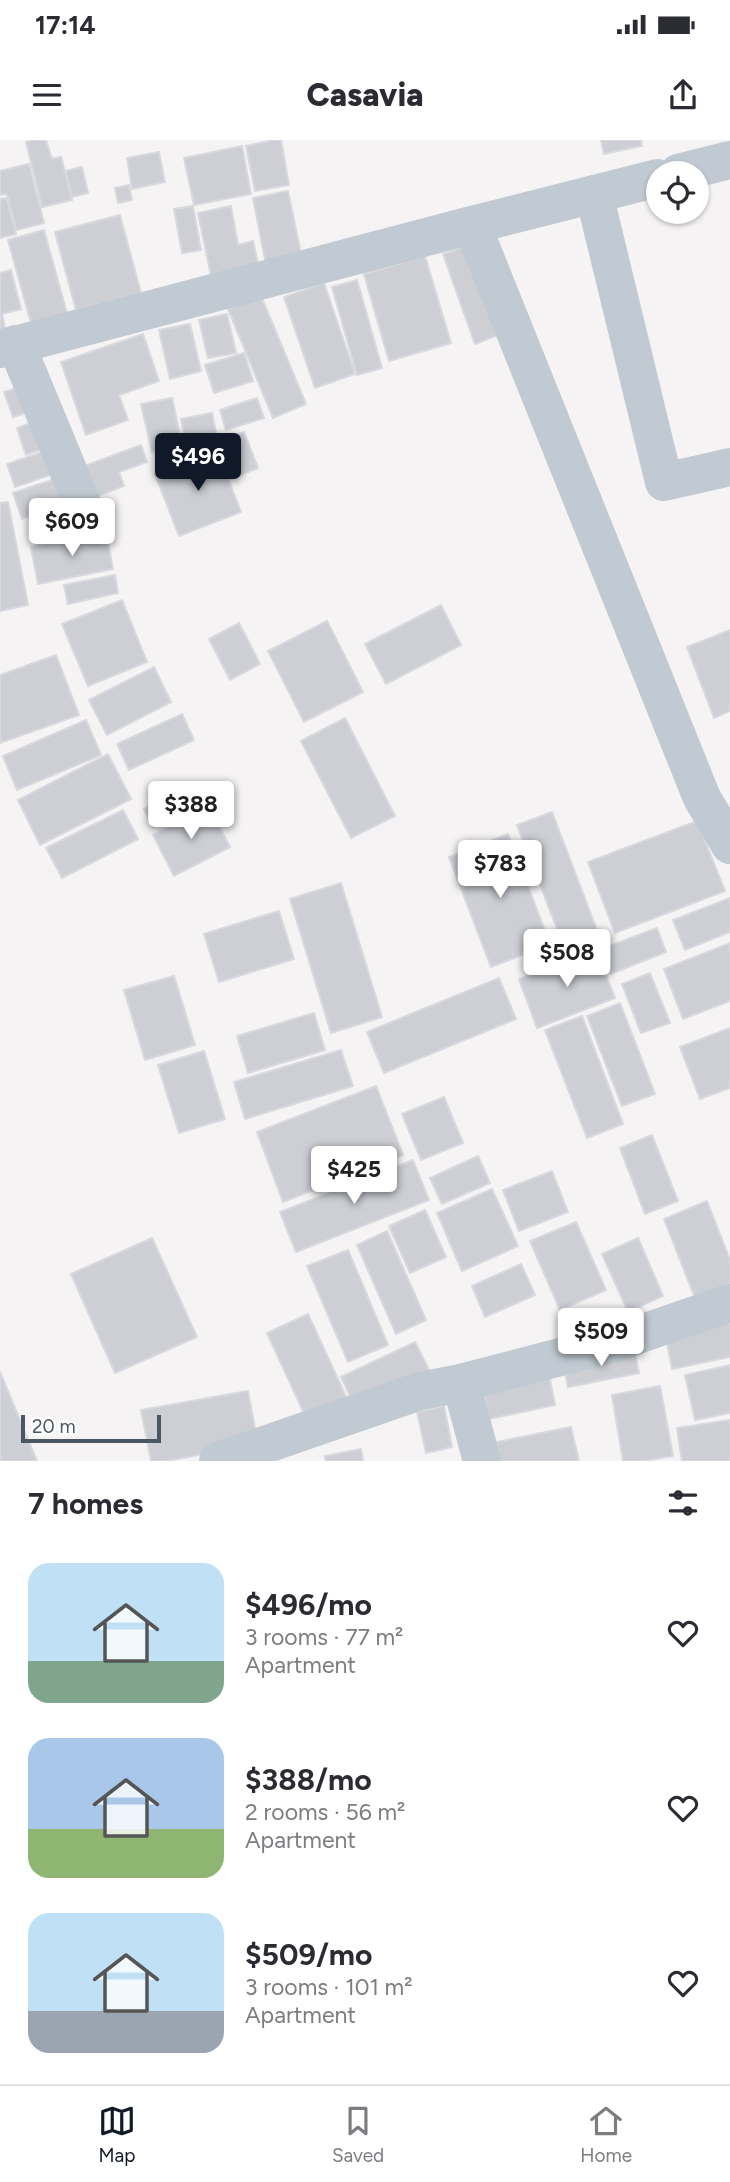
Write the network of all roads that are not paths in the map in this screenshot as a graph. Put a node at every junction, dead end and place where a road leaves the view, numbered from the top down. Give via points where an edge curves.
1 (730, 160) edge
2 (709, 165) edge
3 (646, 181) edge
4 (594, 194) junction
5 (472, 225) junction
6 (8, 347) edge
7 (730, 467) edge
8 (579, 490) dead end
9 (92, 528) dead end
10 (716, 795) edge
11 (730, 845) edge
12 (730, 1304) edge
13 (461, 1383) junction
14 (218, 1461) edge
15 (482, 1461) edge

1 - 2 street
3 - 4 street
4 - 5 street
4 - 7 street via 664,482
5 - 6 street
5 - 8 street
5 - 10 street
6 - 9 street
10 - 11 street
12 - 13 street via 614,1343
13 - 14 street via 419,1391
13 - 15 street

